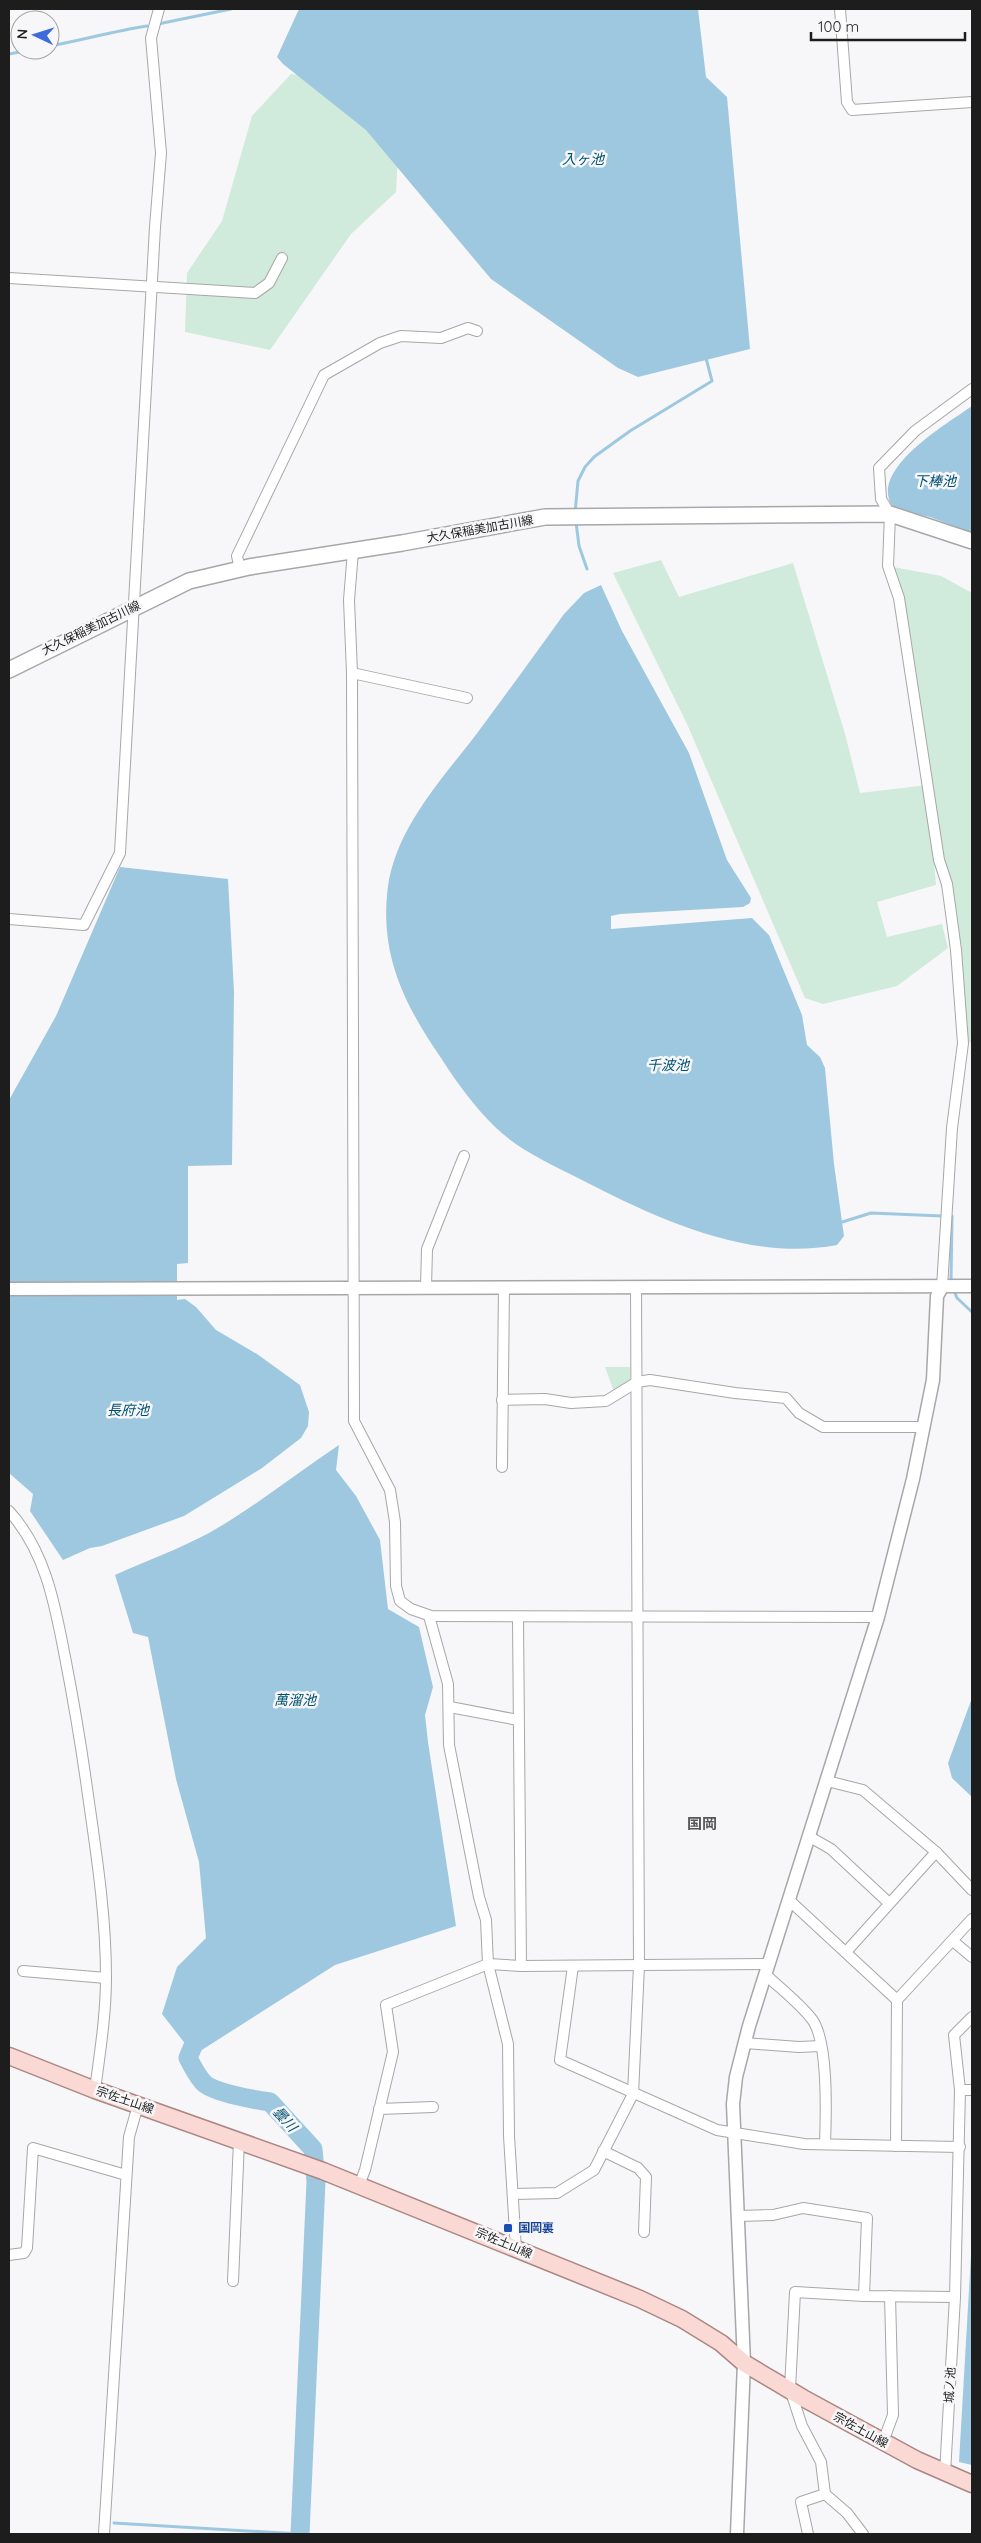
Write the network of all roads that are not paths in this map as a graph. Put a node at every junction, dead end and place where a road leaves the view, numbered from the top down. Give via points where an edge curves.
1 (159, 9) edge
2 (840, 9) edge
3 (972, 102) edge
4 (282, 258) dead end
5 (9, 278) edge
6 (151, 287) junction
7 (478, 331) dead end
8 (972, 389) edge
9 (890, 514) junction
10 (972, 541) edge
11 (353, 551) junction
12 (240, 569) junction
13 (135, 606) junction
14 (9, 670) edge
15 (352, 673) junction
16 (467, 698) dead end
17 (9, 920) edge
18 (972, 1033) edge
19 (963, 1043) junction
20 (464, 1156) dead end
21 (636, 1286) junction
22 (972, 1286) edge
23 (426, 1287) junction
24 (504, 1287) junction
25 (942, 1287) junction
26 (9, 1288) edge
27 (353, 1288) junction
28 (637, 1382) junction
29 (502, 1400) junction
30 (924, 1427) junction
31 (502, 1467) dead end
32 (9, 1511) edge
33 (638, 1615) junction
34 (429, 1616) junction
35 (518, 1617) junction
36 (878, 1617) junction
37 (450, 1707) junction
38 (518, 1720) junction
39 (827, 1781) junction
40 (810, 1837) junction
41 (936, 1852) junction
42 (972, 1890) edge
43 (790, 1901) junction
44 (889, 1903) junction
45 (972, 1919) edge
46 (953, 1941) junction
47 (846, 1952) junction
48 (972, 1957) edge
49 (488, 1964) junction
50 (521, 1966) junction
51 (573, 1966) junction
52 (639, 1966) junction
53 (767, 1970) junction
54 (23, 1971) dead end
55 (106, 1978) junction
56 (897, 2000) junction
57 (972, 2017) edge
58 (744, 2043) junction
59 (821, 2046) junction
60 (9, 2056) edge
61 (95, 2090) junction
62 (960, 2090) junction
63 (972, 2090) edge
64 (633, 2094) junction
65 (138, 2105) junction
66 (433, 2107) dead end
67 (379, 2108) junction
68 (734, 2132) junction
69 (239, 2141) junction
70 (825, 2144) junction
71 (896, 2146) junction
72 (960, 2147) junction
73 (603, 2151) junction
74 (126, 2175) junction
75 (359, 2185) junction
76 (513, 2194) junction
77 (738, 2216) junction
78 (644, 2232) dead end
79 (516, 2249) junction
80 (9, 2255) edge
81 (233, 2281) dead end
82 (864, 2296) junction
83 (890, 2296) junction
84 (955, 2297) junction
85 (744, 2363) junction
86 (790, 2389) junction
87 (883, 2442) junction
88 (945, 2473) junction
89 (972, 2484) edge
90 (825, 2494) junction
91 (104, 2534) edge
92 (737, 2534) edge
93 (808, 2534) edge
94 (862, 2534) edge

1 - 6 street via 151,38 162,153
2 - 3 street via 847,102 852,110
4 - 6 street via 269,283 255,293
5 - 6 street
6 - 13 street
7 - 12 street via 468,328 441,338 401,336 380,343 324,376 237,556
8 - 9 street via 915,430 879,468 881,499
9 - 10 main road, 大久保稲美加古川線
9 - 11 main road, 大久保稲美加古川線 via 545,517
9 - 19 street via 888,566 898,598 939,860 947,884 961,992
11 - 12 main road, 大久保稲美加古川線
11 - 15 street via 350,600
12 - 13 main road, 大久保稲美加古川線 via 189,581
13 - 14 main road, 大久保稲美加古川線
13 - 17 street via 120,853 84,925
15 - 16 street
15 - 27 street
18 - 19 street
19 - 25 street via 952,1128
20 - 23 street via 427,1249
21 - 24 street
21 - 25 street
21 - 28 street
22 - 25 street
23 - 24 street
23 - 27 street
24 - 29 street
25 - 30 street via 937,1296 933,1380
26 - 27 street
27 - 34 street via 354,1421 390,1490 395,1522 396,1586 400,1601
28 - 29 street via 606,1401
28 - 30 street via 650,1380 786,1398 799,1413 823,1427
28 - 33 street
29 - 31 street
30 - 36 street
32 - 55 street via 36,1549 54,1602 80,1733 98,1858
33 - 35 street
33 - 36 street
33 - 52 street
34 - 35 street
34 - 37 street via 448,1684
35 - 38 street
36 - 39 street
37 - 38 street
37 - 49 street via 449,1745 486,1920
38 - 50 street
39 - 40 street
39 - 41 street via 863,1790
40 - 43 street
40 - 44 street via 831,1849
41 - 42 street
41 - 44 street
43 - 47 street
43 - 53 street
44 - 47 street
45 - 46 street
46 - 48 street
46 - 56 street
47 - 56 street
49 - 50 street
49 - 67 street via 386,2005 393,2052
49 - 76 street via 508,2044
50 - 51 street
51 - 52 street
51 - 64 street via 560,2060
52 - 53 street
52 - 64 street
53 - 58 street
53 - 59 street via 813,2019
54 - 55 street
55 - 61 street
56 - 71 street
57 - 62 street, 城ノ池 via 954,2035
58 - 59 street
58 - 68 street via 736,2077
59 - 70 street via 826,2083
60 - 61 main road, 宗佐土山線
61 - 65 main road, 宗佐土山線
62 - 63 street
62 - 72 street, 城ノ池
64 - 68 street via 717,2130
64 - 73 street
65 - 69 main road, 宗佐土山線
65 - 74 street
66 - 67 street
67 - 75 street
68 - 70 street via 804,2144
68 - 77 street
69 - 75 main road, 宗佐土山線
69 - 81 street
70 - 71 street
71 - 72 street
72 - 84 street, 城ノ池
73 - 76 street via 594,2170 557,2193
73 - 78 street via 638,2168 646,2177
74 - 80 street via 33,2148 27,2248 24,2252
74 - 91 street
75 - 79 main road, 宗佐土山線
76 - 79 street
77 - 82 street via 773,2215 804,2208 867,2218
77 - 85 street
79 - 85 main road, 宗佐土山線 via 682,2319 721,2343
82 - 83 street
82 - 86 street via 794,2292
83 - 84 street
83 - 87 street via 893,2415
84 - 88 street, 城ノ池
85 - 86 main road, 宗佐土山線
85 - 92 street
86 - 87 main road, 宗佐土山線
86 - 90 street via 802,2426 821,2462
87 - 88 main road, 宗佐土山線
88 - 89 main road, 宗佐土山線
90 - 93 street via 801,2502
90 - 94 street via 847,2513

